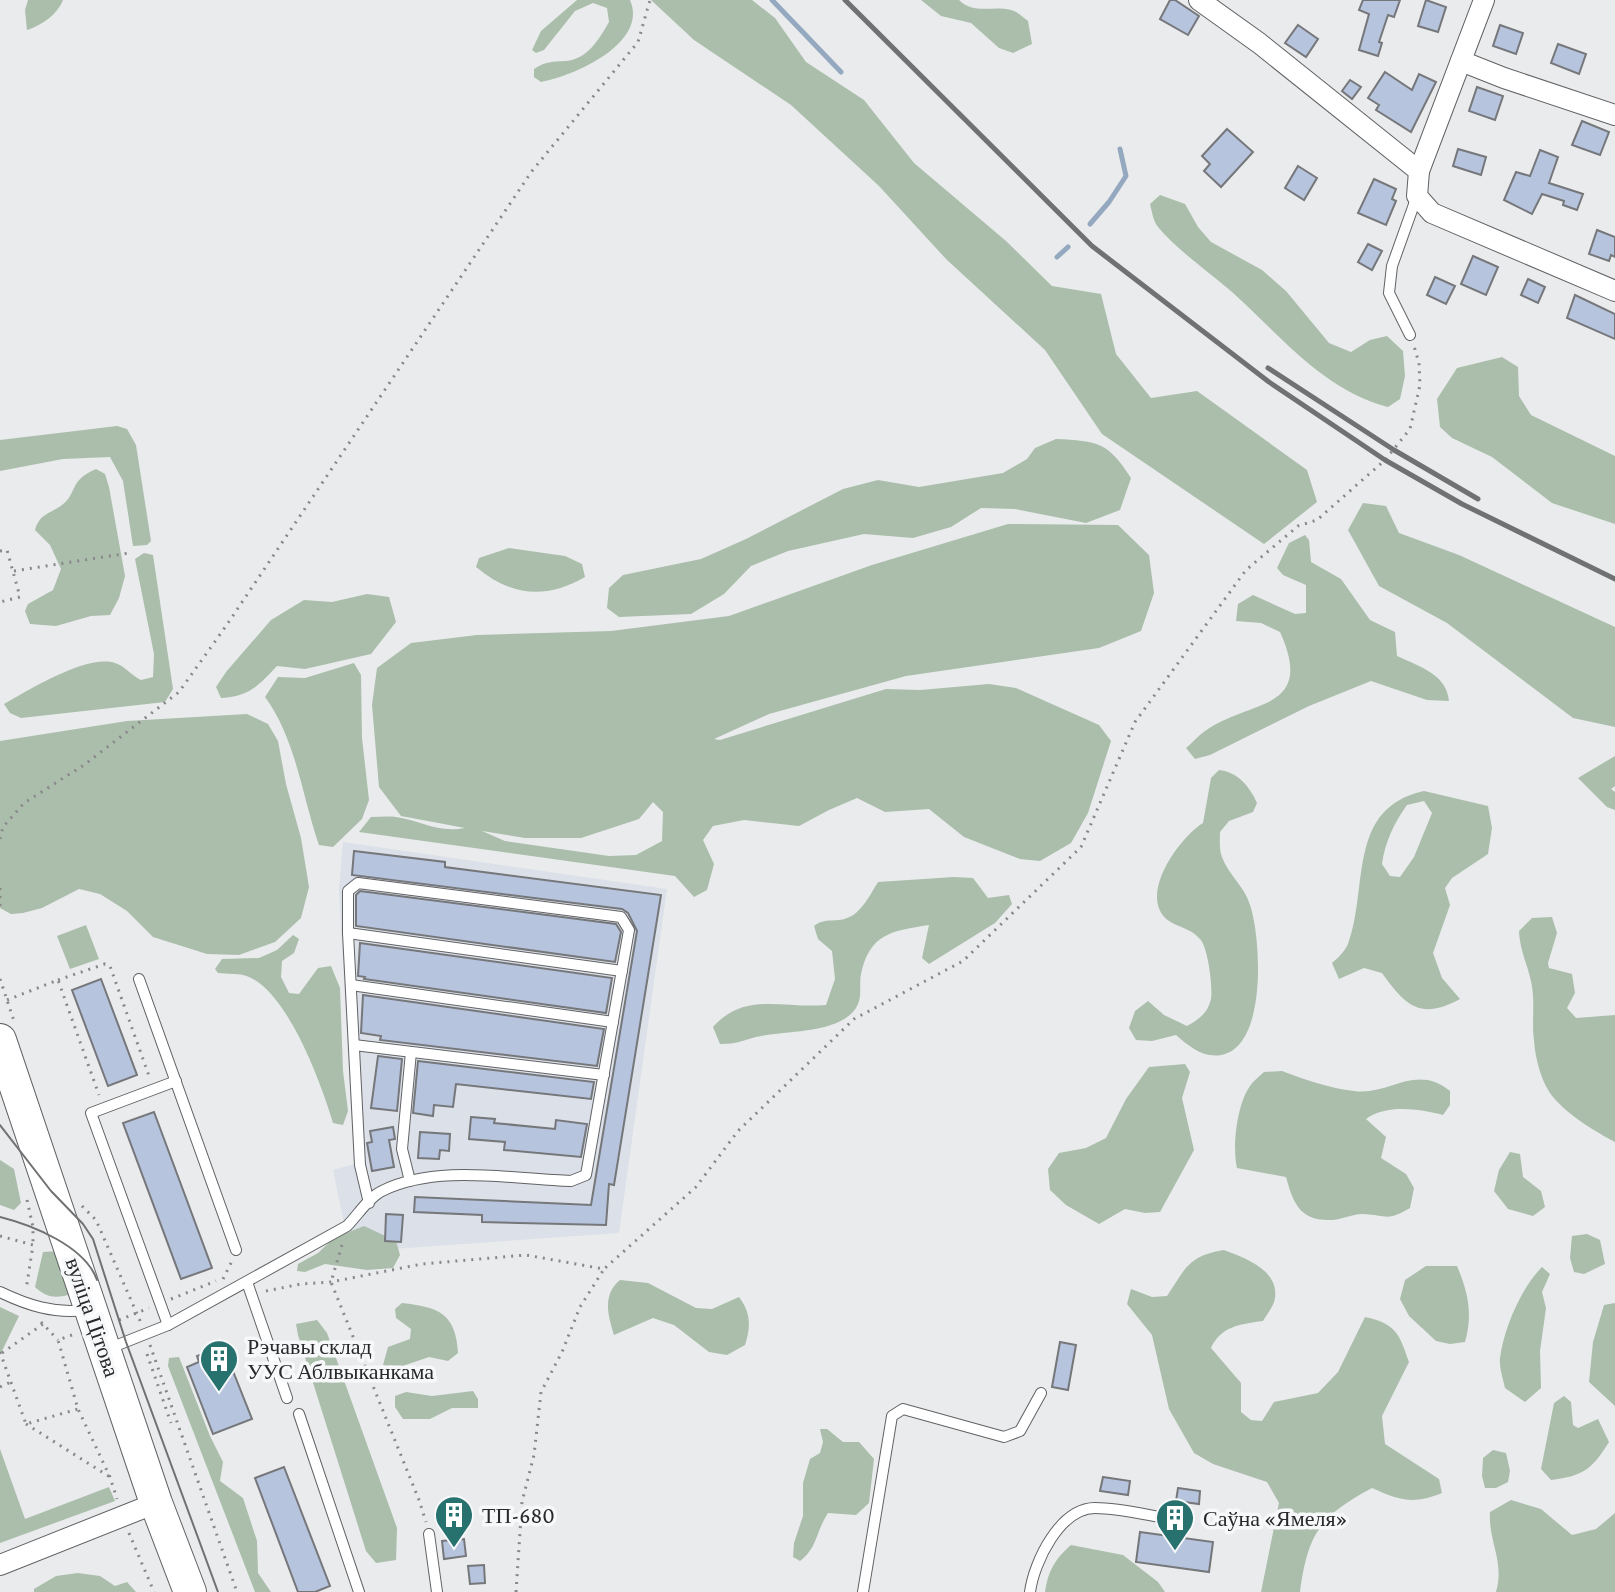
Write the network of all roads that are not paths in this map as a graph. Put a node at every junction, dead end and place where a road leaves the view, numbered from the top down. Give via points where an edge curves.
1 (1199, 0) edge
2 (1484, 0) edge
3 (1461, 61) junction
4 (1615, 115) edge
5 (1419, 171) junction
6 (1417, 196) junction
7 (1615, 291) edge
8 (1410, 335) road end
9 (348, 933) junction
10 (622, 971) junction
11 (139, 979) dead end
12 (351, 985) junction
13 (613, 1022) junction
14 (0, 1040) edge
15 (354, 1045) junction
16 (411, 1052) junction
17 (604, 1075) junction
18 (176, 1081) junction
19 (410, 1181) junction
20 (369, 1203) junction
21 (236, 1250) road end
22 (247, 1282) junction
23 (0, 1292) edge
24 (168, 1325) junction
25 (102, 1327) junction
26 (1041, 1393) dead end
27 (287, 1398) dead end
28 (299, 1414) dead end
29 (156, 1503) junction
30 (1170, 1519) dead end
31 (429, 1534) road end
32 (0, 1565) edge
33 (190, 1592) edge
34 (359, 1592) edge
35 (437, 1592) edge
36 (863, 1592) edge
37 (1030, 1592) edge

1 - 5 street
2 - 3 street
3 - 4 street
3 - 5 street
5 - 6 street
6 - 7 street via 1432,213
6 - 8 lane via 1392,266 1389,293
9 - 10 lane
9 - 10 lane via 348,891 358,883 621,917 629,930
9 - 12 lane
10 - 13 lane
11 - 18 lane
12 - 13 lane
12 - 15 lane
13 - 17 lane
14 - 25 main road, вуліца Цітова
15 - 16 lane
15 - 20 lane via 360,1165
16 - 17 lane
16 - 19 lane via 402,1149
17 - 19 lane via 586,1175 571,1181 431,1175
18 - 21 lane
18 - 24 lane via 91,1113
19 - 20 lane via 379,1192
20 - 22 lane via 347,1226
22 - 24 lane
22 - 27 lane
23 - 25 lane
24 - 25 lane via 145,1335
25 - 29 main road, вуліца Цітова
26 - 36 lane via 1020,1431 1004,1437 903,1409 892,1416
28 - 34 lane
29 - 32 street
29 - 33 main road, вуліца Цітова
30 - 37 lane via 1092,1507 1068,1517 1044,1549
31 - 35 lane

